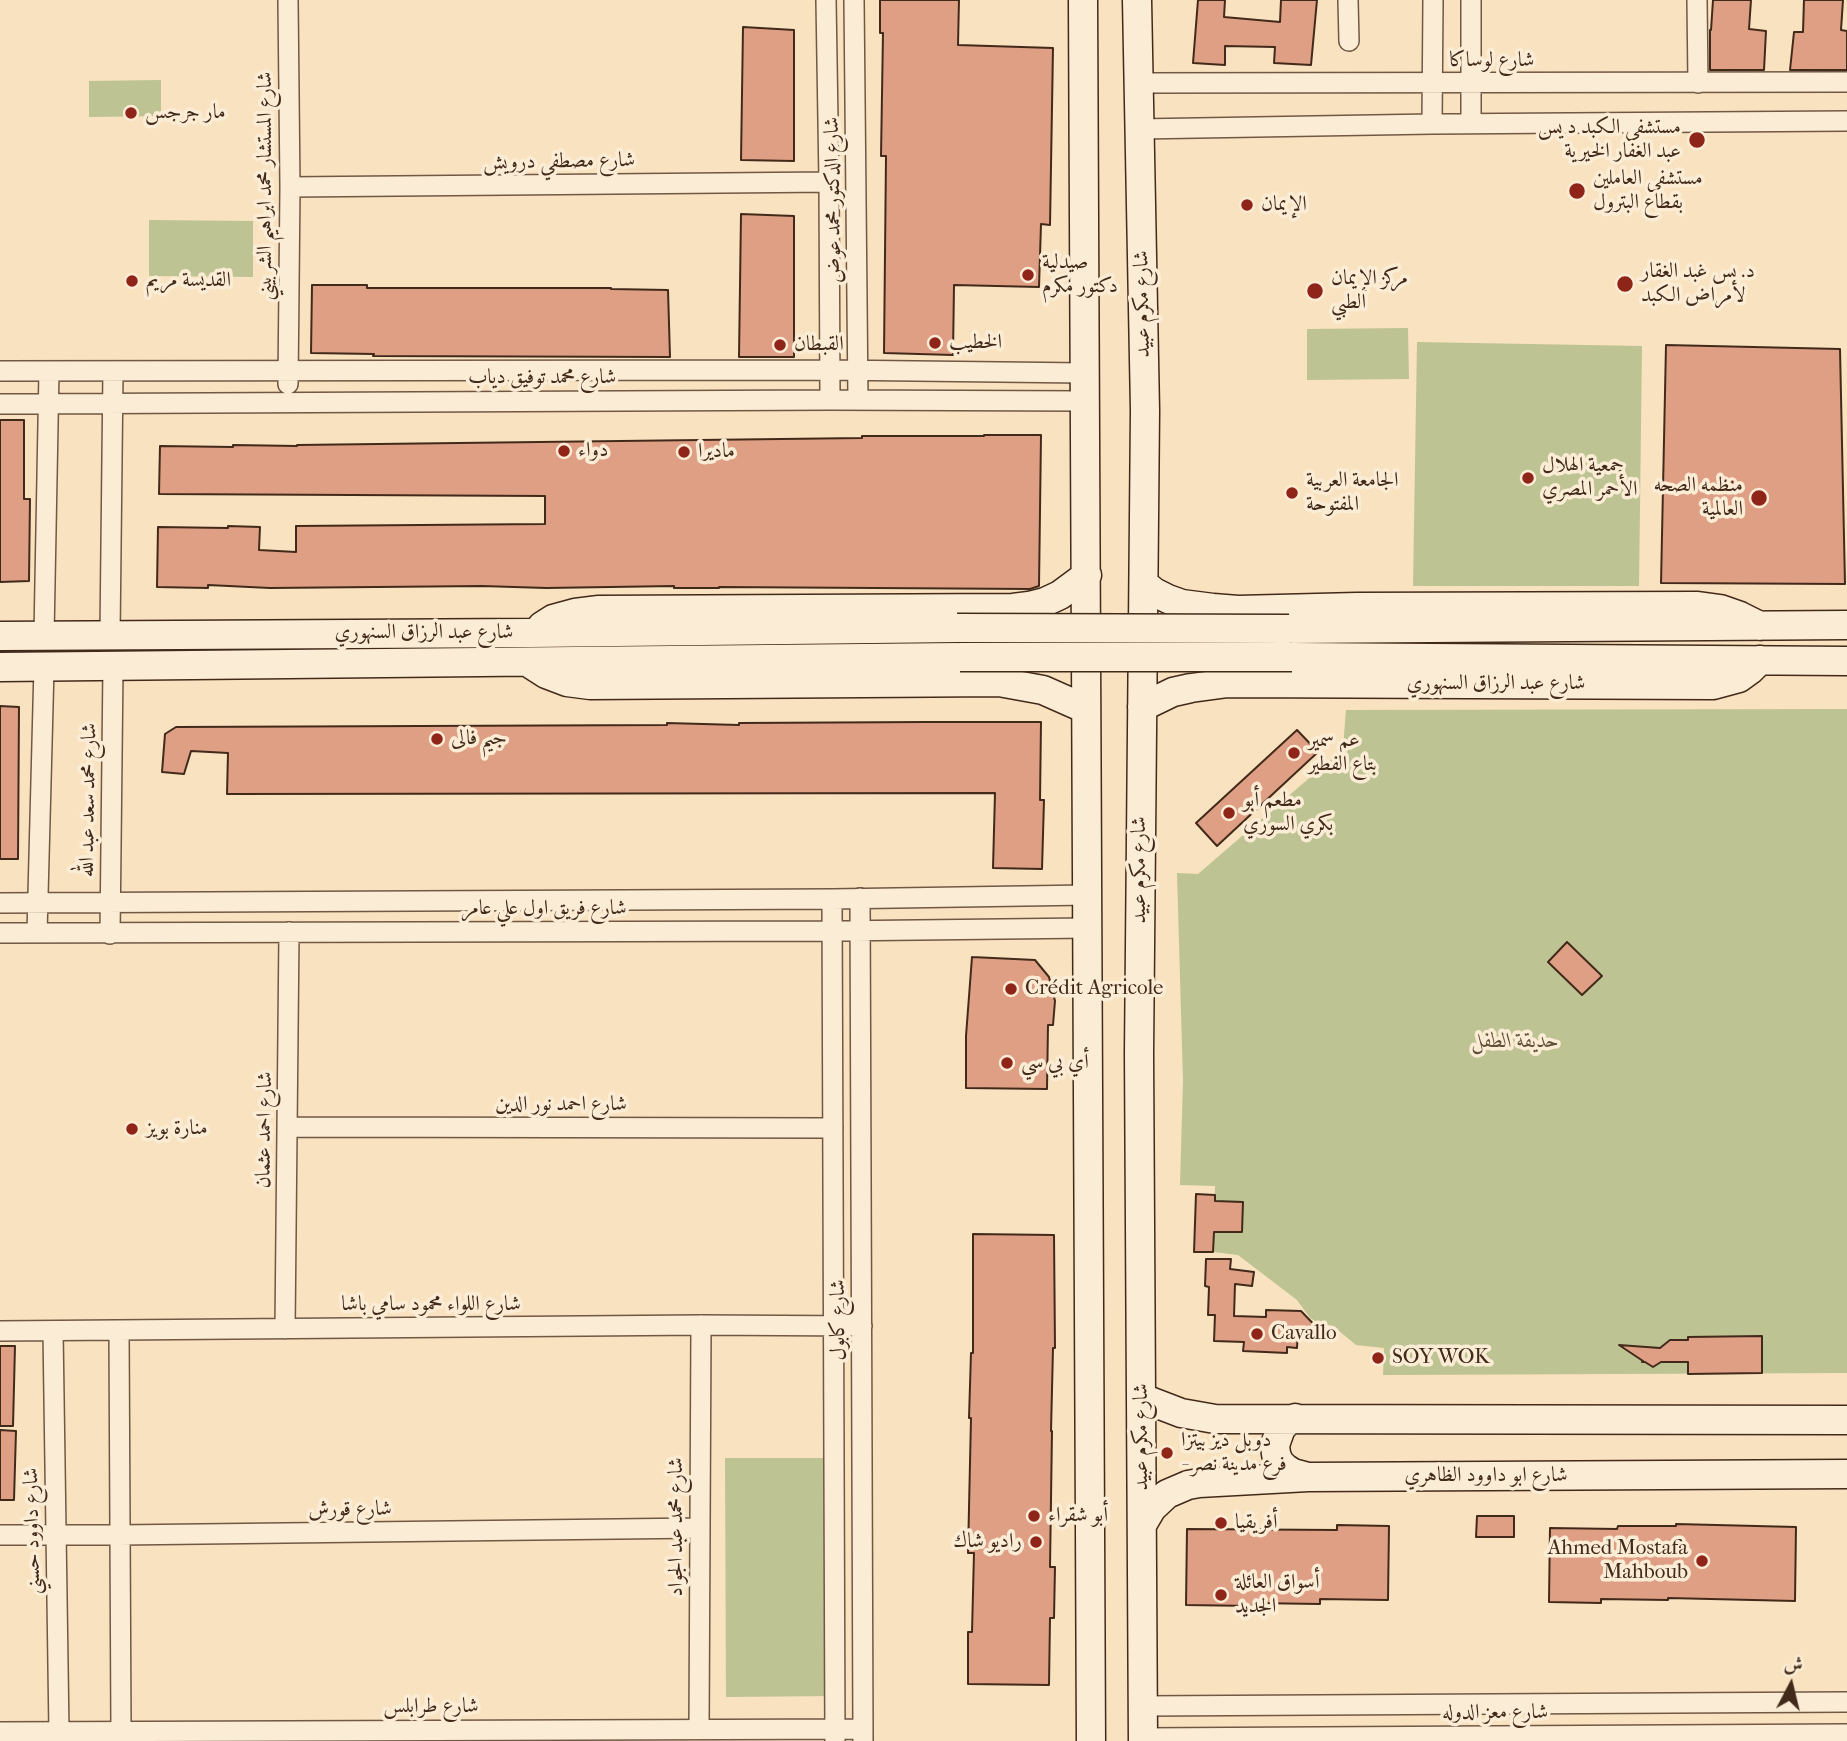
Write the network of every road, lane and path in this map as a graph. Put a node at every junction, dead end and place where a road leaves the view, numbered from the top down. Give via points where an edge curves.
1 (288, 0) edge
2 (826, 0) edge
3 (854, 0) edge
4 (1083, 0) edge
5 (1137, 0) edge
6 (1348, 0) edge
7 (1433, 0) edge
8 (1471, 0) edge
9 (1697, 0) edge
10 (1349, 41) dead end
11 (1847, 82) edge
12 (1138, 83) junction
13 (1471, 83) junction
14 (1698, 83) junction
15 (1433, 84) junction
16 (1847, 121) edge
17 (1471, 123) junction
18 (1433, 124) junction
19 (1139, 129) junction
20 (829, 182) junction
21 (290, 187) junction
22 (830, 370) junction
23 (859, 370) junction
24 (0, 371) edge
25 (49, 371) junction
26 (113, 371) junction
27 (288, 372) junction
28 (1084, 373) junction
29 (830, 400) junction
30 (858, 400) junction
31 (1084, 401) junction
32 (287, 402) junction
33 (112, 403) junction
34 (0, 404) edge
35 (49, 404) junction
36 (1087, 575) junction
37 (1144, 584) junction
38 (999, 608) junction
39 (1238, 610) junction
40 (1847, 625) edge
41 (1760, 626) junction
42 (530, 633) junction
43 (110, 634) junction
44 (44, 635) junction
45 (0, 636) edge
46 (1760, 660) junction
47 (1847, 661) edge
48 (527, 662) junction
49 (0, 667) edge
50 (44, 667) junction
51 (113, 667) junction
52 (999, 682) junction
53 (1245, 683) junction
54 (1142, 707) junction
55 (1086, 709) junction
56 (1088, 895) junction
57 (860, 898) junction
58 (832, 899) junction
59 (0, 903) edge
60 (38, 903) junction
61 (110, 903) junction
62 (1088, 928) junction
63 (860, 930) junction
64 (833, 931) junction
65 (289, 932) junction
66 (0, 933) edge
67 (37, 933) junction
68 (110, 934) junction
69 (288, 1127) junction
70 (833, 1128) junction
71 (701, 1325) junction
72 (862, 1326) junction
73 (834, 1327) junction
74 (285, 1328) junction
75 (0, 1331) edge
76 (53, 1331) junction
77 (119, 1331) junction
78 (1142, 1398) junction
79 (1295, 1418) junction
80 (1847, 1420) edge
81 (1847, 1474) edge
82 (1308, 1477) junction
83 (1142, 1525) junction
84 (700, 1528) junction
85 (0, 1535) edge
86 (55, 1535) junction
87 (119, 1535) junction
88 (1847, 1702) edge
89 (1407, 1704) junction
90 (1541, 1704) junction
91 (1143, 1706) junction
92 (699, 1729) junction
93 (121, 1731) junction
94 (0, 1732) edge
95 (59, 1732) junction
96 (1847, 1734) edge
97 (834, 1735) edge
98 (863, 1735) edge
99 (225, 1736) edge
100 (1541, 1738) edge
101 (1376, 1739) edge
102 (1408, 1739) edge
103 (1143, 1740) edge
104 (1091, 1741) edge

1 - 21 street, شارع المستشار محمد ابراهيم الشربيني
2 - 20 street, شارع الدكتور محمد عوض
3 - 23 street, شارع الدكتور محمد عوض
4 - 28 street
5 - 12 street, شارع مكرم عبيد
6 - 10 street
7 - 15 street
8 - 13 street
9 - 14 street
11 - 14 street, شارع لوساكا
12 - 15 street, شارع لوساكا
12 - 19 street, شارع مكرم عبيد
13 - 14 street, شارع لوساكا
13 - 15 street, شارع لوساكا
13 - 17 street
15 - 18 street
16 - 17 street
17 - 18 street
18 - 19 street
19 - 37 street, شارع مكرم عبيد
20 - 21 street, شارع مصطفي درويش
20 - 22 street, شارع الدكتور محمد عوض
21 - 27 street, شارع المستشار محمد ابراهيم الشربيني
22 - 23 street, شارع محمد توفيق دياب
22 - 27 street, شارع محمد توفيق دياب
22 - 29 street, شارع الدكتور محمد عوض
23 - 28 street, شارع محمد توفيق دياب
23 - 30 street, شارع الدكتور محمد عوض
24 - 25 street, شارع محمد توفيق دياب
25 - 26 street, شارع محمد توفيق دياب
25 - 35 street
26 - 27 street, شارع محمد توفيق دياب
26 - 33 street
27 - 32 street, شارع المستشار محمد ابراهيم الشربيني
28 - 31 street
29 - 30 street, شارع محمد توفيق دياب
29 - 32 street, شارع محمد توفيق دياب
30 - 31 street, شارع محمد توفيق دياب
31 - 36 street
32 - 33 street, شارع محمد توفيق دياب
33 - 35 street, شارع محمد توفيق دياب
33 - 43 street
34 - 35 street, شارع محمد توفيق دياب
35 - 44 street
36 - 38 street, شارع عبد الرزاق السنهوري via 1045,602
36 - 55 street
37 - 39 street via 1182,604
37 - 54 street, شارع مكرم عبيد
38 - 42 street, شارع عبد الرزاق السنهوري via 599,610 552,619
38 - 52 street via 1013,630 1017,649 1012,668
39 - 41 street via 1698,606 1720,609
39 - 53 street via 1222,643 1226,662
40 - 41 street
41 - 42 street, bridge
42 - 43 street, شارع عبد الرزاق السنهوري
43 - 44 street, شارع عبد الرزاق السنهوري
44 - 45 street, شارع عبد الرزاق السنهوري
46 - 47 street
46 - 48 street, bridge via 960,657
46 - 53 street, شارع عبد الرزاق السنهوري via 1739,678 1713,685
48 - 51 street, شارع عبد الرزاق السنهوري
48 - 52 street, شارع عبد الرزاق السنهوري via 546,674 590,685
49 - 50 street, شارع عبد الرزاق السنهوري
50 - 51 street, شارع عبد الرزاق السنهوري
50 - 60 street
51 - 61 street, شارع محمد سعد عبد الله
52 - 55 street, شارع عبد الرزاق السنهوري via 1043,690
53 - 54 street, شارع عبد الرزاق السنهوري via 1191,688
54 - 78 street, شارع مكرم عبيد
55 - 56 street
56 - 57 street, شارع فريق اول علي عامر
56 - 62 street
57 - 58 street, شارع فريق اول علي عامر
57 - 63 street, شارع كابول
58 - 61 street, شارع فريق اول علي عامر
58 - 64 street, شارع كابول
59 - 60 street, شارع فريق اول علي عامر
60 - 61 street, شارع فريق اول علي عامر
60 - 67 street
61 - 68 street, شارع محمد سعد عبد الله
62 - 63 street, شارع فريق اول علي عامر
62 - 104 street
63 - 64 street, شارع فريق اول علي عامر
63 - 72 street, شارع كابول
64 - 65 street, شارع فريق اول علي عامر
64 - 70 street, شارع كابول
65 - 68 street, شارع فريق اول علي عامر
65 - 69 street, شارع احمد عثمان
66 - 67 street, شارع فريق اول علي عامر
67 - 68 street, شارع فريق اول علي عامر
69 - 70 street, شارع احمد نور الدين
69 - 74 street, شارع احمد عثمان
70 - 73 street, شارع كابول
71 - 73 street, شارع اللواء محمود سامي باشا
71 - 74 street, شارع اللواء محمود سامي باشا
71 - 84 street, شارع محمد عبد الجواد
72 - 73 street, شارع اللواء محمود سامي باشا
72 - 98 street, شارع كابول
73 - 97 street, شارع كابول
74 - 77 street, شارع اللواء محمود سامي باشا
75 - 76 street, شارع اللواء محمود سامي باشا
76 - 77 street, شارع اللواء محمود سامي باشا
76 - 86 street, شارع داوود حسني
77 - 87 street
78 - 79 street via 1198,1417
78 - 83 street, شارع مكرم عبيد
79 - 80 street
79 - 82 street via 1281,1428 1276,1454 1285,1468
81 - 82 street, شارع ابو داوود الظاهري
82 - 83 street, شارع ابو داوود الظاهري via 1188,1485 1159,1500
83 - 91 street, شارع مكرم عبيد
84 - 87 street, شارع قورش
84 - 92 street, شارع محمد عبد الجواد
85 - 86 street, شارع قورش
86 - 87 street, شارع قورش
86 - 95 street, شارع داوود حسني
87 - 93 street
88 - 90 street, شارع معز الدوله
89 - 90 street, شارع معز الدوله
89 - 91 street, شارع معز الدوله
89 - 102 street
90 - 100 street
91 - 103 street, شارع مكرم عبيد
92 - 97 street, شارع طرابلس
92 - 99 street, شارع طرابلس
93 - 95 street, شارع طرابلس
93 - 99 street, شارع طرابلس
94 - 95 street, شارع طرابلس
96 - 100 street, شارع معز الدوله
97 - 98 street, شارع طرابلس
100 - 102 street, شارع معز الدوله
101 - 102 street, شارع معز الدوله
101 - 103 street, شارع معز الدوله

